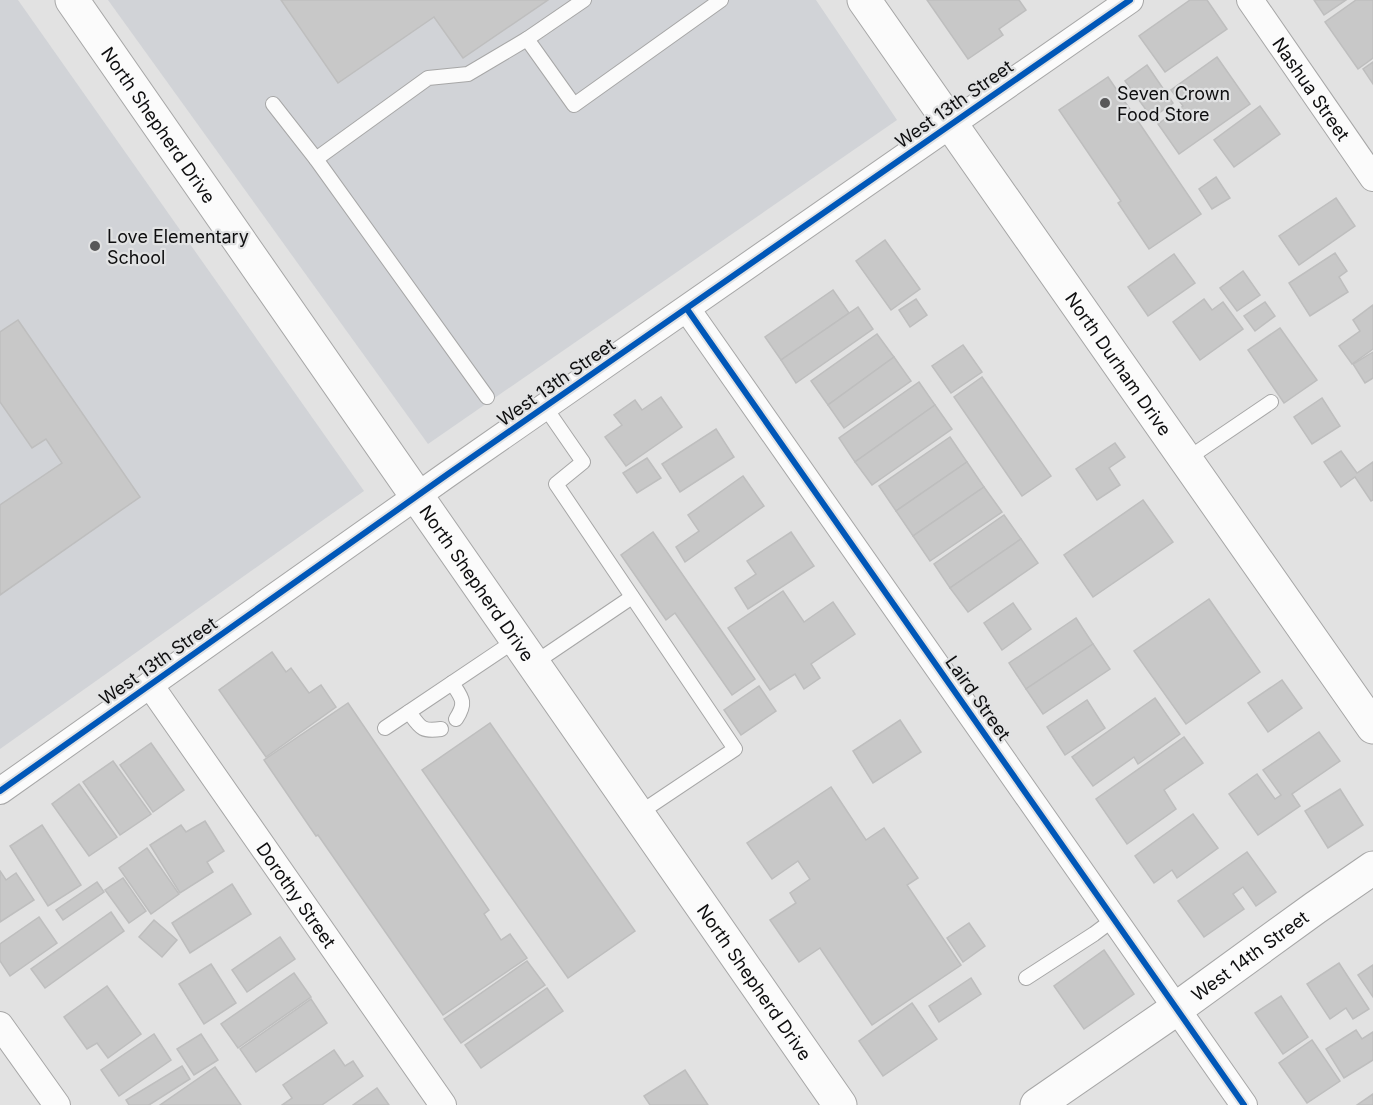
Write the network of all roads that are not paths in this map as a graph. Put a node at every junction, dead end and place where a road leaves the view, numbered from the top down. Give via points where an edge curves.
1 (72, 0) edge
2 (584, 0) edge
3 (721, 0) edge
4 (864, 0) edge
5 (1130, 0) edge
6 (1250, 0) edge
7 (527, 39) junction
8 (273, 104) dead end
9 (952, 124) junction
10 (316, 159) junction
11 (1373, 178) edge
12 (687, 309) junction
13 (487, 397) dead end
14 (1271, 402) dead end
15 (545, 407) junction
16 (1186, 459) junction
17 (417, 497) junction
18 (632, 597) junction
19 (525, 652) junction
20 (452, 683) junction
21 (150, 685) junction
22 (409, 712) junction
23 (456, 719) dead end
24 (1373, 727) edge
25 (385, 728) dead end
26 (441, 729) dead end
27 (0, 791) edge
28 (638, 814) junction
29 (1373, 868) edge
30 (1114, 919) junction
31 (1026, 978) dead end
32 (1176, 1009) junction
33 (0, 1025) edge
34 (57, 1105) edge
35 (443, 1105) edge
36 (840, 1105) edge
37 (1037, 1105) edge
38 (1244, 1105) edge

1 - 17 main road, North Shepherd Drive
2 - 7 lane
3 - 7 lane via 574,105
4 - 9 main road, North Durham Drive
5 - 9 street, West 13th Street
6 - 11 street, Nashua Street
7 - 10 lane via 468,75 428,78
8 - 10 lane
9 - 12 street, West 13th Street
9 - 16 main road, North Durham Drive
10 - 13 lane
12 - 15 street, West 13th Street
12 - 30 street, Laird Street
14 - 16 lane
15 - 17 street, West 13th Street
15 - 18 lane via 583,462 556,484
16 - 24 main road, North Durham Drive
17 - 19 main road, North Shepherd Drive
17 - 21 street, West 13th Street
18 - 19 lane
18 - 28 lane via 735,749
19 - 20 lane
19 - 28 main road, North Shepherd Drive
20 - 22 lane
20 - 23 lane via 463,703
21 - 27 street, West 13th Street
21 - 35 street, Dorothy Street
22 - 25 lane
22 - 26 lane via 424,729
28 - 36 main road, North Shepherd Drive
29 - 32 main road, West 14th Street
30 - 31 lane
30 - 32 street, Laird Street
32 - 37 main road, West 14th Street
32 - 38 street, Laird Street
33 - 34 street

